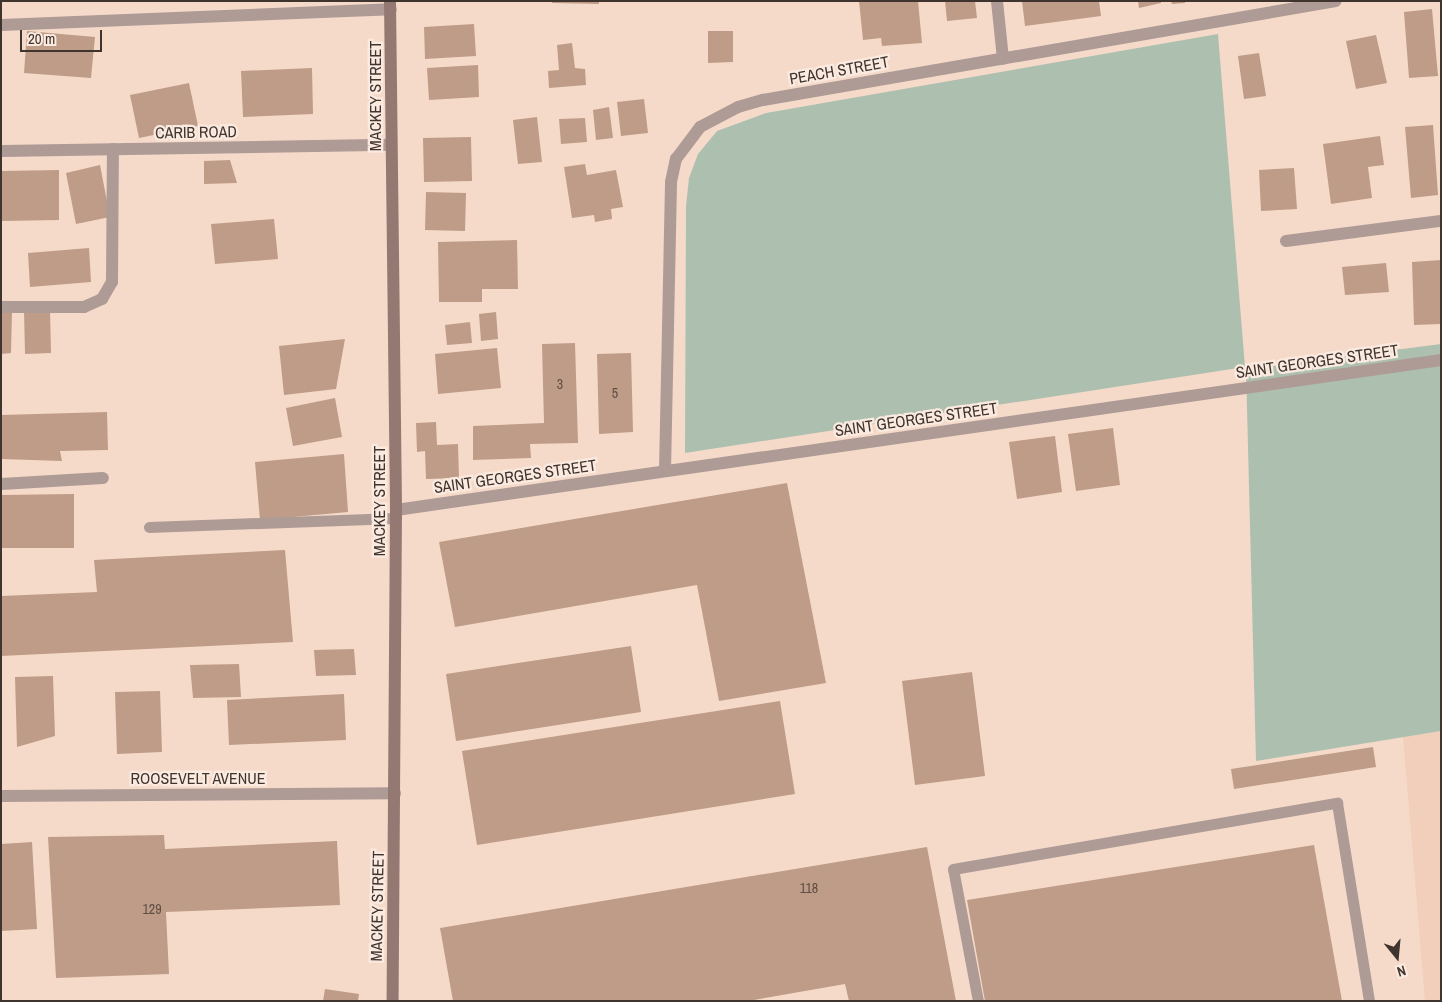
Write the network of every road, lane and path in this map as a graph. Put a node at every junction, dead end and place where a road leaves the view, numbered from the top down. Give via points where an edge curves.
1 (997, 1) edge
2 (1336, 1) edge
3 (390, 5) edge
4 (1, 25) edge
5 (1003, 60) junction
6 (391, 145) junction
7 (113, 149) junction
8 (1, 151) edge
9 (1441, 221) edge
10 (1286, 241) dead end
11 (1, 307) edge
12 (1441, 360) edge
13 (665, 471) junction
14 (103, 478) dead end
15 (1, 484) edge
16 (396, 514) junction
17 (149, 527) dead end
18 (395, 794) junction
19 (1, 796) edge
20 (392, 1001) edge
21 (978, 1001) edge
22 (1369, 1001) edge

1 - 5 street
2 - 5 street, PEACH STREET
3 - 4 street
3 - 6 main road, MACKEY STREET
5 - 13 street, PEACH STREET via 763,100 717,117 688,140 676,159 671,182
6 - 7 street, CARIB ROAD
6 - 16 main road, MACKEY STREET
7 - 8 street, CARIB ROAD
7 - 11 street via 112,282 102,298 84,306
9 - 10 street
12 - 13 street, SAINT GEORGES STREET
13 - 16 street, SAINT GEORGES STREET
14 - 15 street
16 - 17 lane
16 - 18 main road, MACKEY STREET
18 - 19 street, ROOSEVELT AVENUE
18 - 20 main road, MACKEY STREET
21 - 22 lane via 953,869 1337,803

